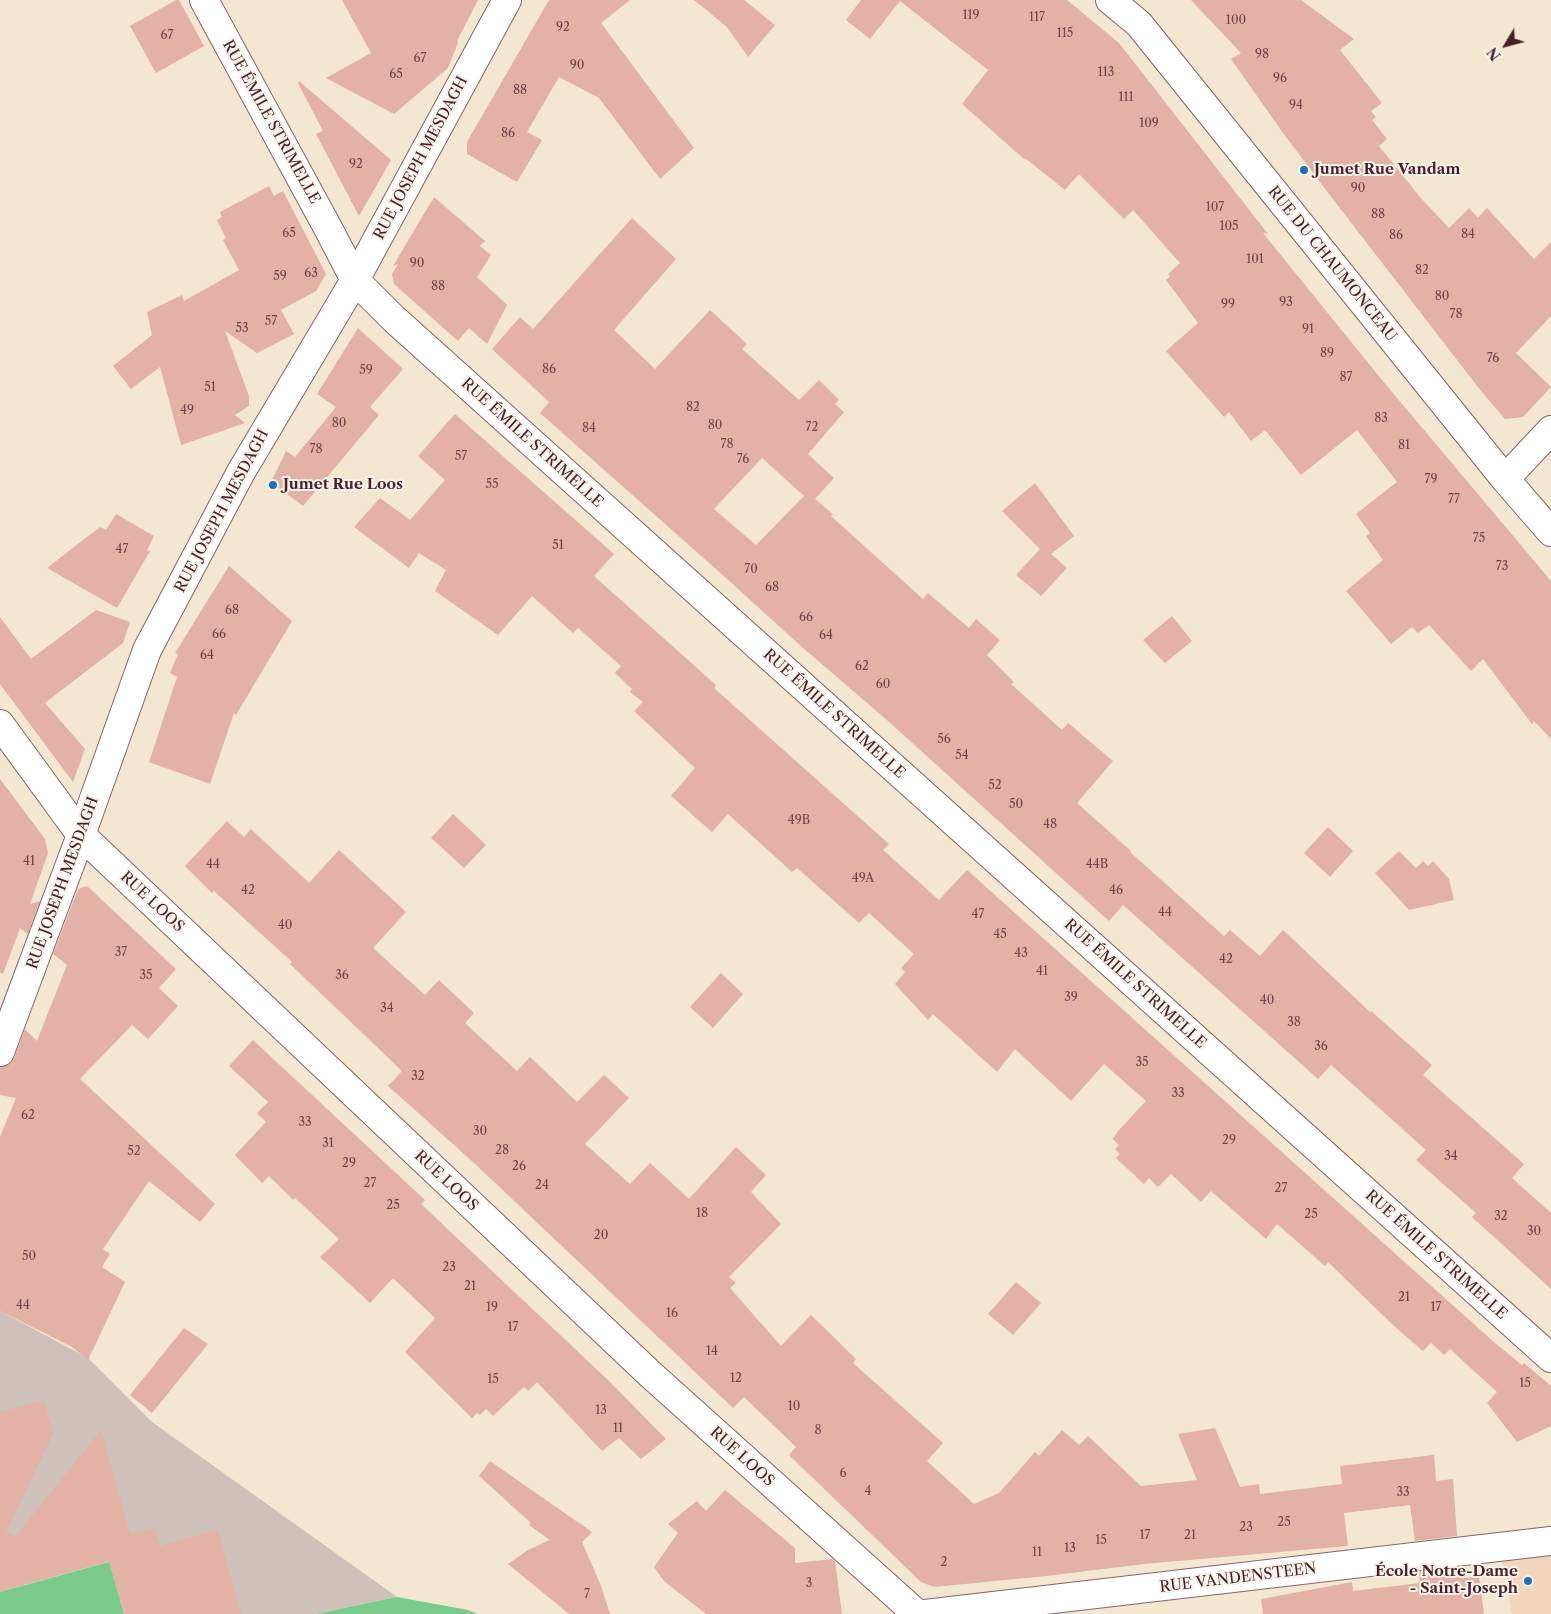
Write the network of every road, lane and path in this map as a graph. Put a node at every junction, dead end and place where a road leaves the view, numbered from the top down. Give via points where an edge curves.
1 (204, 0) edge
2 (507, 0) edge
3 (1110, 0) edge
4 (355, 280) junction
5 (1551, 430) edge
6 (1505, 479) junction
7 (1551, 532) edge
8 (0, 724) edge
9 (81, 835) junction
10 (0, 1052) edge
11 (1551, 1358) edge
12 (1551, 1541) edge
13 (916, 1614) edge
14 (925, 1614) edge

1 - 4 street, RUE ÉMILE STRIMELLE
2 - 4 street, RUE JOSEPH MESDAGH
3 - 6 street, RUE DU CHAUMONCEAU via 1139,24
4 - 9 street, RUE JOSEPH MESDAGH via 240,472 147,650
4 - 11 street, RUE ÉMILE STRIMELLE via 394,319
5 - 6 street
6 - 7 street, RUE DU CHAUMONCEAU
8 - 9 street, RUE LOOS
9 - 10 street, RUE JOSEPH MESDAGH
9 - 13 street, RUE LOOS via 649,1373
12 - 14 street, RUE VANDENSTEEN

